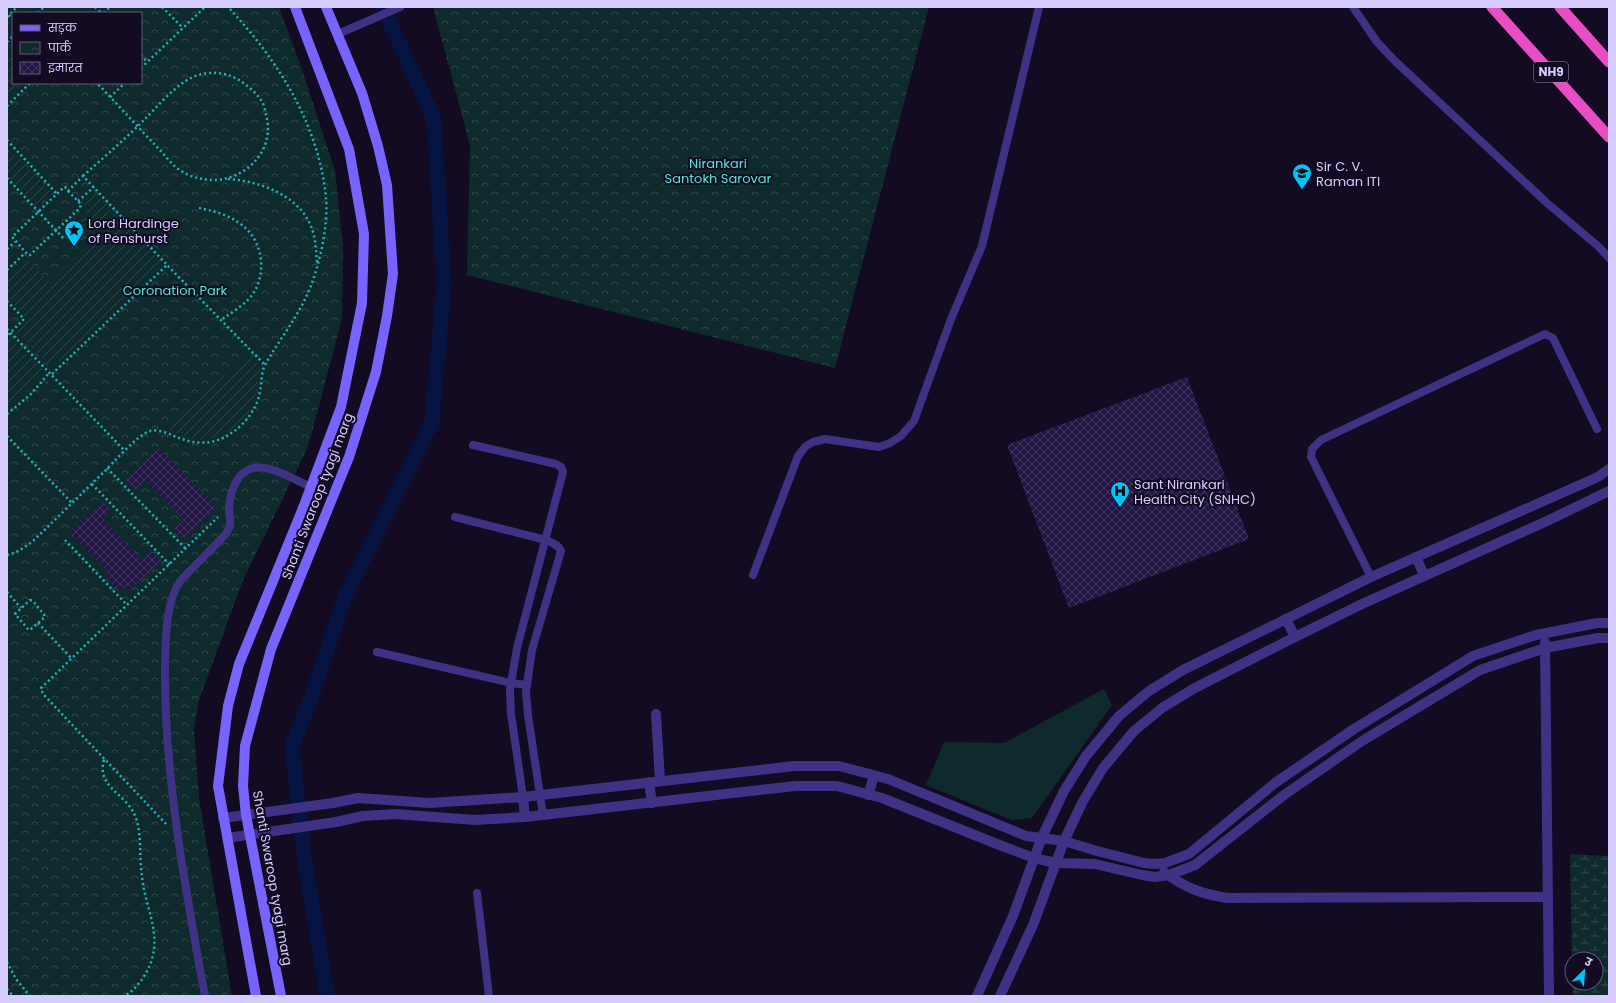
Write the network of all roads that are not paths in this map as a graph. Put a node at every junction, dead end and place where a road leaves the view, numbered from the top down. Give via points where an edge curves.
1 (295, 7) edge
2 (326, 7) edge
3 (400, 7) edge
4 (1039, 7) edge
5 (1353, 7) edge
6 (1492, 7) edge
7 (1560, 7) edge
8 (338, 34) junction
9 (1609, 62) edge
10 (1609, 137) edge
11 (1609, 258) edge
12 (1597, 429) dead end
13 (473, 445) dead end
14 (1609, 469) edge
15 (311, 487) junction
16 (1609, 491) edge
17 (455, 517) dead end
18 (546, 540) junction
19 (1416, 557) junction
20 (753, 575) dead end
21 (1424, 575) junction
22 (1370, 577) junction
23 (1286, 619) junction
24 (1609, 623) edge
25 (1544, 633) junction
26 (1295, 637) junction
27 (1609, 638) edge
28 (1546, 648) junction
29 (377, 652) dead end
30 (511, 683) junction
31 (527, 685) junction
32 (656, 714) dead end
33 (874, 776) junction
34 (654, 782) junction
35 (540, 795) junction
36 (868, 795) junction
37 (523, 797) junction
38 (398, 801) junction
39 (652, 802) junction
40 (246, 814) junction
41 (398, 814) junction
42 (543, 814) junction
43 (525, 817) junction
44 (223, 818) junction
45 (251, 834) junction
46 (227, 838) junction
47 (1042, 838) junction
48 (1064, 842) junction
49 (1034, 858) junction
50 (1056, 863) junction
51 (1155, 864) junction
52 (1168, 875) junction
53 (477, 893) dead end
54 (1548, 897) junction
55 (205, 996) edge
56 (256, 996) edge
57 (281, 996) edge
58 (489, 996) edge
59 (977, 996) edge
60 (1000, 996) edge
61 (1549, 996) edge

1 - 15 main road, Shanti Swaroop tyagi marg via 348,150 364,234 362,303 341,407
2 - 8 main road, Shanti Swaroop tyagi marg
3 - 8 lane
4 - 20 lane via 982,246 951,319 914,420 901,436 879,447 825,439 806,446 798,456
5 - 11 lane via 1377,42 1395,62
6 - 10 highway, NH9
7 - 9 highway
8 - 40 main road, Shanti Swaroop tyagi marg via 362,93 387,185 393,274 376,372 349,457 271,649 245,746 243,786
12 - 22 lane via 1553,338 1545,334 1322,440 1312,449 1311,457
13 - 18 lane via 561,467 562,478
14 - 19 street via 1598,477
15 - 44 main road, Shanti Swaroop tyagi marg via 239,664 228,706 218,786
15 - 55 lane via 262,466 253,467 246,472 238,480 232,494 229,507 230,526 226,534 176,587 171,600 166,638 168,752 178,837
16 - 21 street
17 - 18 lane
18 - 30 lane via 517,648
18 - 31 lane via 559,547 560,551 532,650
19 - 21 street
19 - 22 street
21 - 26 street
22 - 23 street
23 - 26 street
23 - 47 street via 1183,670 1149,691 1119,716 1086,756 1064,791
24 - 25 street
25 - 28 street
25 - 51 street via 1473,656 1354,729 1275,783 1189,854
26 - 48 street via 1193,688 1162,708 1134,731 1103,768 1083,801
27 - 28 street
28 - 52 street via 1480,670 1355,746 1284,795 1195,865
28 - 54 street
29 - 30 lane
30 - 31 lane
30 - 37 lane via 511,714
31 - 35 lane via 528,715
32 - 34 street
33 - 34 street via 839,766 794,766
33 - 36 street
33 - 47 street via 895,782 1014,832
34 - 35 street
34 - 39 street
35 - 37 street
35 - 42 lane
36 - 39 street via 836,786 795,786
36 - 49 street via 882,798
37 - 38 street via 430,803
37 - 43 street
38 - 40 street via 358,798
38 - 41 street
39 - 42 street
40 - 44 street
40 - 45 main road, Shanti Swaroop tyagi marg
41 - 43 street via 475,820
41 - 45 street via 363,816
42 - 43 street
44 - 46 main road, Shanti Swaroop tyagi marg
45 - 46 street
45 - 57 main road, Shanti Swaroop tyagi marg
46 - 56 main road, Shanti Swaroop tyagi marg
47 - 48 street
47 - 49 street
48 - 50 street
48 - 51 street
49 - 50 street
49 - 59 street via 1013,916
50 - 52 street via 1094,864 1156,877
50 - 60 street via 1033,925
51 - 52 street
52 - 54 street via 1189,888 1227,898
53 - 58 lane
54 - 61 street

